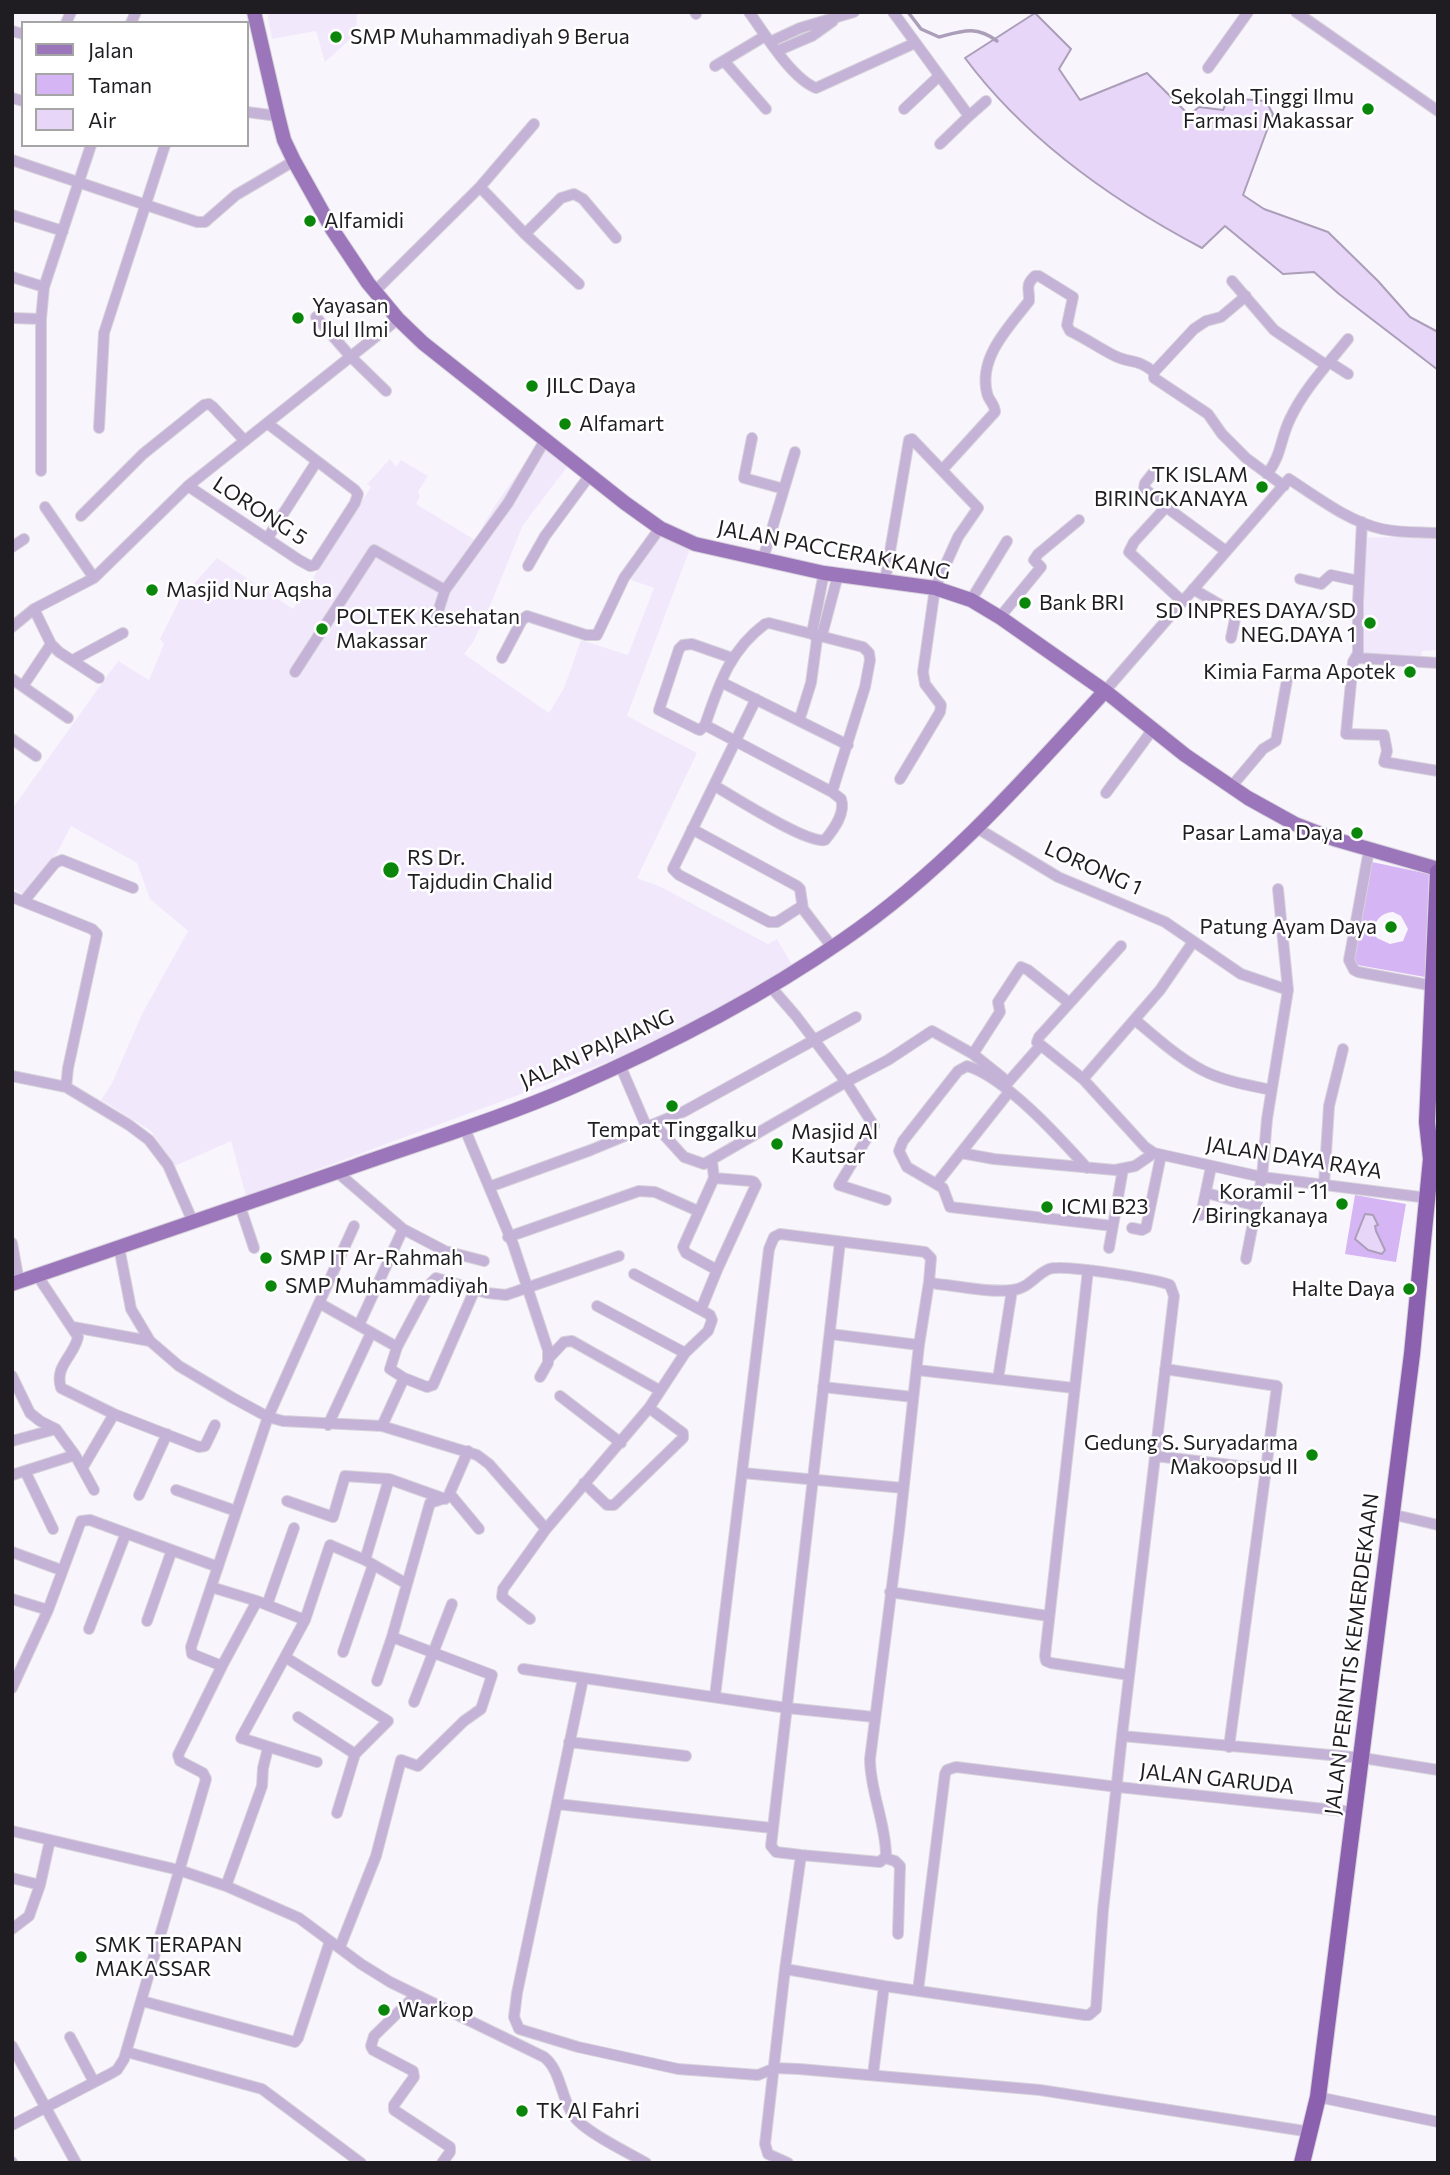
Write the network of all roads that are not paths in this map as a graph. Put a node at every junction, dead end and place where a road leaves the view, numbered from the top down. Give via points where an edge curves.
1 (254, 12) edge
2 (750, 12) edge
3 (854, 12) edge
4 (893, 12) edge
5 (1248, 12) edge
6 (1296, 12) edge
7 (835, 20) junction
8 (768, 39) junction
9 (915, 43) junction
10 (777, 51) junction
11 (1208, 68) dead end
12 (938, 77) junction
13 (986, 101) dead end
14 (766, 109) dead end
15 (904, 109) dead end
16 (1438, 111) edge
17 (248, 112) edge
18 (278, 116) junction
19 (968, 116) junction
20 (534, 124) dead end
21 (940, 144) dead end
22 (90, 147) edge
23 (164, 147) edge
24 (12, 160) edge
25 (294, 161) junction
26 (78, 181) junction
27 (480, 187) junction
28 (146, 205) junction
29 (12, 215) edge
30 (63, 231) junction
31 (525, 234) junction
32 (616, 238) dead end
33 (12, 277) edge
34 (1232, 281) dead end
35 (579, 284) dead end
36 (44, 287) junction
37 (374, 292) junction
38 (1246, 296) junction
39 (316, 317) dead end
40 (12, 318) edge
41 (41, 318) junction
42 (398, 319) junction
43 (1348, 339) dead end
44 (351, 357) junction
45 (1328, 363) junction
46 (1154, 372) junction
47 (1348, 374) dead end
48 (386, 390) dead end
49 (267, 423) junction
50 (99, 428) dead end
51 (752, 438) dead end
52 (545, 440) junction
53 (245, 441) junction
54 (795, 452) dead end
55 (317, 461) junction
56 (943, 469) junction
57 (41, 471) dead end
58 (1153, 473) dead end
59 (1267, 474) junction
60 (590, 475) junction
61 (188, 486) junction
62 (1284, 486) junction
63 (784, 489) junction
64 (46, 507) dead end
65 (1166, 507) junction
66 (80, 516) dead end
67 (1079, 520) dead end
68 (1362, 522) junction
69 (660, 528) junction
70 (1438, 533) edge
71 (24, 539) dead end
72 (267, 539) junction
73 (1007, 541) dead end
74 (12, 547) edge
75 (1226, 551) junction
76 (763, 559) junction
77 (528, 566) dead end
78 (831, 574) junction
79 (94, 578) junction
80 (1300, 579) dead end
81 (884, 581) junction
82 (1359, 581) junction
83 (935, 588) junction
84 (1193, 589) junction
85 (445, 590) junction
86 (971, 600) junction
87 (1182, 601) junction
88 (34, 609) junction
89 (1000, 617) junction
90 (435, 621) dead end
91 (12, 627) edge
92 (122, 633) dead end
93 (817, 636) junction
94 (1231, 638) dead end
95 (51, 644) junction
96 (1357, 655) junction
97 (502, 658) dead end
98 (732, 658) junction
99 (73, 660) junction
100 (1438, 663) edge
101 (295, 672) dead end
102 (12, 678) edge
103 (99, 678) dead end
104 (1287, 680) dead end
105 (721, 682) junction
106 (23, 686) junction
107 (1105, 691) junction
108 (756, 699) junction
109 (68, 718) dead end
110 (799, 721) junction
111 (705, 725) junction
112 (1153, 729) junction
113 (12, 739) edge
114 (735, 742) junction
115 (848, 745) junction
116 (36, 756) dead end
117 (1438, 771) edge
118 (900, 779) dead end
119 (715, 786) junction
120 (1231, 787) junction
121 (832, 792) junction
122 (1106, 793) dead end
123 (976, 828) junction
124 (692, 829) junction
125 (1369, 850) junction
126 (1438, 873) edge
127 (133, 888) dead end
128 (1278, 889) dead end
129 (12, 898) edge
130 (24, 901) junction
131 (802, 906) junction
132 (1193, 942) junction
133 (1121, 946) dead end
134 (832, 947) junction
135 (770, 986) junction
136 (1434, 986) junction
137 (1288, 990) junction
138 (1068, 1002) junction
139 (856, 1017) dead end
140 (1135, 1020) junction
141 (813, 1039) junction
142 (1039, 1042) junction
143 (1343, 1049) dead end
144 (973, 1054) junction
145 (620, 1065) junction
146 (12, 1076) edge
147 (1083, 1079) junction
148 (846, 1082) junction
149 (66, 1087) junction
150 (1007, 1087) junction
151 (1271, 1090) junction
152 (464, 1127) junction
153 (651, 1127) junction
154 (1438, 1132) edge
155 (961, 1153) junction
156 (1158, 1154) junction
157 (1433, 1156) edge
158 (712, 1161) junction
159 (1211, 1167) junction
160 (1087, 1168) junction
161 (1123, 1169) junction
162 (337, 1172) junction
163 (1262, 1177) junction
164 (714, 1178) junction
165 (937, 1183) junction
166 (1324, 1184) junction
167 (489, 1187) junction
168 (1206, 1193) junction
169 (1428, 1198) junction
170 (886, 1200) dead end
171 (240, 1206) junction
172 (1257, 1206) junction
173 (698, 1211) junction
174 (1201, 1215) dead end
175 (193, 1222) junction
176 (354, 1226) dead end
177 (1113, 1226) junction
178 (1132, 1228) dead end
179 (403, 1229) junction
180 (509, 1237) junction
181 (840, 1242) junction
182 (12, 1243) edge
183 (119, 1247) junction
184 (254, 1248) dead end
185 (1109, 1248) dead end
186 (619, 1256) dead end
187 (1246, 1259) dead end
188 (484, 1261) dead end
189 (717, 1270) junction
190 (1088, 1270) junction
191 (634, 1274) dead end
192 (37, 1275) junction
193 (929, 1282) junction
194 (15, 1283) edge
195 (528, 1288) junction
196 (475, 1289) junction
197 (1012, 1290) junction
198 (320, 1303) junction
199 (597, 1306) dead end
200 (701, 1310) junction
201 (359, 1325) junction
202 (73, 1327) junction
203 (371, 1332) junction
204 (830, 1334) junction
205 (150, 1341) junction
206 (919, 1345) junction
207 (397, 1347) junction
208 (685, 1353) junction
209 (549, 1358) junction
210 (1165, 1369) junction
211 (917, 1370) junction
212 (12, 1377) edge
213 (540, 1377) dead end
214 (404, 1378) junction
215 (998, 1379) junction
216 (823, 1387) junction
217 (1074, 1388) junction
218 (659, 1390) junction
219 (560, 1396) dead end
220 (913, 1397) junction
221 (25, 1404) junction
222 (12, 1408) edge
223 (649, 1408) junction
224 (114, 1414) junction
225 (268, 1417) junction
226 (215, 1425) dead end
227 (328, 1425) junction
228 (382, 1426) junction
229 (56, 1429) junction
230 (167, 1434) junction
231 (12, 1441) edge
232 (621, 1443) junction
233 (468, 1451) junction
234 (75, 1455) junction
235 (1155, 1456) junction
236 (83, 1467) junction
237 (1265, 1469) junction
238 (25, 1471) junction
239 (743, 1473) junction
240 (12, 1475) edge
241 (814, 1478) junction
242 (389, 1479) junction
243 (584, 1483) junction
244 (903, 1488) junction
245 (94, 1490) dead end
246 (176, 1490) dead end
247 (139, 1495) dead end
248 (447, 1496) junction
249 (287, 1501) dead end
250 (236, 1511) junction
251 (1391, 1514) junction
252 (1438, 1524) edge
253 (294, 1528) dead end
254 (53, 1529) dead end
255 (479, 1529) dead end
256 (546, 1529) junction
257 (126, 1534) junction
258 (172, 1550) junction
259 (12, 1552) edge
260 (369, 1562) junction
261 (218, 1567) junction
262 (61, 1570) junction
263 (407, 1584) junction
264 (211, 1587) junction
265 (890, 1592) junction
266 (12, 1599) edge
267 (262, 1603) junction
268 (452, 1604) dead end
269 (48, 1611) junction
270 (1048, 1616) junction
271 (530, 1619) dead end
272 (305, 1620) junction
273 (147, 1621) dead end
274 (89, 1629) dead end
275 (392, 1637) junction
276 (343, 1651) dead end
277 (433, 1653) junction
278 (285, 1657) junction
279 (222, 1666) junction
280 (523, 1669) dead end
281 (1129, 1675) junction
282 (583, 1679) junction
283 (377, 1681) dead end
284 (12, 1688) edge
285 (715, 1696) junction
286 (414, 1702) dead end
287 (787, 1708) junction
288 (298, 1717) dead end
289 (874, 1717) junction
290 (229, 1734) dead end
291 (1122, 1736) junction
292 (241, 1738) junction
293 (569, 1742) junction
294 (1229, 1747) junction
295 (268, 1748) junction
296 (355, 1754) junction
297 (685, 1756) dead end
298 (1363, 1758) junction
299 (317, 1762) dead end
300 (1438, 1770) edge
301 (1118, 1787) junction
302 (556, 1804) junction
303 (1354, 1812) junction
304 (337, 1813) dead end
305 (772, 1828) junction
306 (12, 1831) edge
307 (50, 1840) junction
308 (801, 1855) junction
309 (885, 1858) junction
310 (179, 1870) junction
311 (12, 1878) edge
312 (40, 1885) junction
313 (226, 1886) junction
314 (12, 1929) edge
315 (898, 1934) dead end
316 (330, 1941) junction
317 (340, 1947) junction
318 (785, 1969) junction
319 (884, 1986) junction
320 (918, 1990) junction
321 (416, 1995) junction
322 (142, 2001) junction
323 (70, 2036) dead end
324 (12, 2046) edge
325 (127, 2052) junction
326 (775, 2068) junction
327 (873, 2071) junction
328 (94, 2082) junction
329 (1318, 2097) junction
330 (46, 2107) junction
331 (1438, 2122) edge
332 (12, 2125) edge
333 (1312, 2129) junction
334 (76, 2163) edge
335 (361, 2163) edge
336 (442, 2163) edge
337 (646, 2163) edge
338 (788, 2163) edge
339 (1302, 2163) edge

1 - 18 main road, JALAN PACCERAKKANG
2 - 8 street
3 - 7 street
4 - 9 street
5 - 11 street
6 - 16 street
7 - 8 street
7 - 10 street
8 - 10 street
8 - 14 street via 720,63
9 - 10 street via 816,88
9 - 12 street
12 - 15 street
12 - 19 street
13 - 19 street
17 - 18 street
18 - 25 main road, JALAN PACCERAKKANG
19 - 21 street
20 - 27 street
22 - 26 street
23 - 28 street
24 - 26 street
25 - 28 street via 236,195 205,222
25 - 37 main road, JALAN PACCERAKKANG
26 - 28 street
26 - 30 street
27 - 31 street
27 - 37 street
28 - 50 street via 104,332
29 - 30 street
30 - 36 street
31 - 32 street via 561,198 574,194
31 - 35 street
33 - 36 street
34 - 38 street
36 - 41 street
37 - 42 main road, JALAN PACCERAKKANG
38 - 45 street via 1274,330
38 - 46 street via 1221,317 1194,329
39 - 44 street
40 - 41 street
41 - 57 street
42 - 44 street
42 - 52 main road, JALAN PACCERAKKANG
43 - 45 street
44 - 48 street
44 - 49 street
45 - 47 street
45 - 59 street via 1290,418 1279,457
46 - 56 street via 1070,331 1067,325 1073,297 1035,276 1027,290 1029,301 989,356 987,394 995,412
46 - 59 street via 1154,378 1208,414 1222,434
49 - 53 street
49 - 55 street
51 - 63 street via 744,478
52 - 60 main road, JALAN PACCERAKKANG
52 - 85 street via 508,503
53 - 61 street
53 - 66 street via 213,407 204,405 143,454
54 - 63 street
55 - 72 street
55 - 72 street, LORONG 5 via 358,494 355,503 313,566
56 - 81 street via 909,440
56 - 83 street via 978,508 958,537
58 - 65 street via 1144,487
59 - 62 street
60 - 69 main road, JALAN PACCERAKKANG
60 - 77 street
61 - 72 street, LORONG 5
61 - 79 street
62 - 68 street via 1289,479
62 - 75 street
63 - 76 street
64 - 79 street
65 - 75 street
65 - 87 street via 1129,552
67 - 89 street via 1038,554 1034,559 1041,567
68 - 70 street via 1393,531
68 - 82 street
69 - 76 main road, JALAN PACCERAKKANG via 695,544
69 - 97 street via 624,579 597,635 527,616
71 - 74 street
73 - 86 street
75 - 84 street
76 - 78 main road, JALAN PACCERAKKANG
78 - 81 main road, JALAN PACCERAKKANG
78 - 93 street
79 - 88 street
80 - 82 street via 1321,584 1331,575
81 - 83 main road, JALAN PACCERAKKANG
82 - 96 street
83 - 86 main road, JALAN PACCERAKKANG
83 - 118 street via 923,673 925,684 941,705 940,712
84 - 87 street
84 - 94 street via 1236,614
85 - 90 street
85 - 101 street via 374,550
86 - 89 main road, JALAN PACCERAKKANG
87 - 107 street
88 - 91 street
88 - 95 street
89 - 107 main road, JALAN PACCERAKKANG
92 - 99 street
93 - 98 street via 769,623
93 - 110 street via 813,673
93 - 115 street via 863,647 869,653 865,687
95 - 99 street
95 - 106 street
96 - 100 street via 1366,660
96 - 117 street via 1346,734 1384,735 1384,762
98 - 105 street
98 - 111 street via 687,643 680,649 658,708 697,729
99 - 103 street
102 - 106 street
104 - 120 street via 1276,741 1263,749
105 - 108 street
105 - 111 street
106 - 109 street
107 - 112 main road, JALAN PACCERAKKANG
107 - 123 main road, JALAN PAJAIANG
108 - 110 street
108 - 114 street
110 - 115 street
111 - 114 street
112 - 120 main road, JALAN PACCERAKKANG
112 - 122 street
113 - 116 street
114 - 119 street
114 - 121 street
115 - 121 street
119 - 121 street via 822,841 830,835 843,805
119 - 124 street
120 - 125 main road, JALAN PACCERAKKANG via 1296,824
123 - 132 street, LORONG 1 via 1058,877 1165,922
123 - 134 main road, JALAN PAJAIANG via 884,909
124 - 131 street via 797,886
124 - 131 street via 674,872 769,922
125 - 126 main road, JALAN PACCERAKKANG
125 - 136 street via 1351,967
126 - 136 highway, JALAN PERINTIS KEMERDEKAAN
127 - 130 street via 62,860
128 - 137 street
129 - 130 street
130 - 149 street via 97,934
131 - 134 street
132 - 137 street, LORONG 1 via 1248,978
132 - 140 street
133 - 138 street
134 - 135 main road, JALAN PAJAIANG
135 - 141 street
135 - 145 main road, JALAN PAJAIANG
136 - 157 highway, JALAN PERINTIS KEMERDEKAAN via 1427,1122
137 - 151 street
138 - 142 street
138 - 144 street via 1028,970 1017,969 998,1002 1000,1012
139 - 141 street
140 - 147 street
140 - 151 street via 1203,1071
141 - 148 street
141 - 153 street
142 - 147 street, JALAN DAYA RAYA
142 - 150 street
143 - 166 street via 1329,1106
144 - 148 street via 932,1031
144 - 150 street
145 - 152 main road, JALAN PAJAIANG
145 - 153 street
146 - 149 street
147 - 156 street, JALAN DAYA RAYA via 1137,1140
148 - 158 street
148 - 170 street via 874,1126 839,1185
149 - 175 street via 149,1140 168,1165
150 - 155 street
150 - 160 street
150 - 165 street via 963,1067 904,1141 900,1151 907,1167
151 - 163 street
152 - 162 main road, JALAN PAJAIANG
152 - 167 street
153 - 158 street via 684,1157 701,1164
153 - 167 street
154 - 157 highway, JALAN PERINTIS KEMERDEKAAN
155 - 160 street
155 - 165 street
156 - 159 street, JALAN DAYA RAYA
156 - 161 street
156 - 178 street via 1146,1228
157 - 169 highway, JALAN PERINTIS KEMERDEKAAN
158 - 164 street
159 - 163 street, JALAN DAYA RAYA
159 - 168 street
160 - 161 street
161 - 177 street
162 - 171 main road, JALAN PAJAIANG
162 - 179 street
163 - 166 street, JALAN DAYA RAYA
163 - 172 street
164 - 173 street
164 - 189 street via 756,1185
165 - 177 street via 946,1191 950,1207
166 - 169 street, JALAN DAYA RAYA
167 - 180 street
168 - 172 street
168 - 174 street
169 - 251 highway, JALAN PERINTIS KEMERDEKAAN
171 - 175 main road, JALAN PAJAIANG
171 - 184 street
172 - 187 street
173 - 180 street via 655,1192 639,1191
173 - 189 street via 684,1250
175 - 183 main road, JALAN PAJAIANG
176 - 198 street
177 - 185 street
179 - 188 street via 445,1251
179 - 201 street
180 - 195 street
181 - 193 street via 929,1253
181 - 204 street
181 - 239 street via 780,1234 771,1241
182 - 194 street
183 - 192 main road, JALAN PAJAIANG
183 - 205 street via 131,1309
186 - 195 street
189 - 200 street
190 - 197 street via 1051,1268
190 - 210 street via 1170,1285 1174,1296
190 - 217 street
191 - 200 street
192 - 194 main road, JALAN PAJAIANG
192 - 202 street
193 - 197 street
193 - 206 street
195 - 196 street via 506,1296
195 - 209 street
196 - 207 street via 442,1278 434,1280
196 - 214 street via 433,1385 426,1387
197 - 215 street
198 - 201 street
198 - 225 street
199 - 208 street
200 - 208 street via 710,1315 711,1324
201 - 203 street
202 - 205 street
202 - 224 street via 78,1342 63,1362 59,1386
203 - 207 street
203 - 227 street
204 - 206 street
204 - 216 street
205 - 225 street via 180,1366
206 - 211 street
207 - 214 street via 390,1369
208 - 218 street
209 - 213 street
209 - 218 street via 564,1342 572,1341
210 - 235 street
210 - 237 street via 1277,1386
211 - 215 street
211 - 220 street
212 - 221 street
214 - 228 street
215 - 217 street
216 - 220 street
216 - 241 street
217 - 270 street
218 - 223 street
219 - 232 street
220 - 244 street
221 - 222 street
221 - 229 street via 36,1418
223 - 232 street
223 - 243 street via 683,1433 682,1438 614,1505
224 - 230 street
224 - 236 street
225 - 227 street
225 - 250 street
226 - 230 street via 202,1447
227 - 228 street
228 - 233 street
229 - 231 street
229 - 234 street
230 - 247 street
232 - 243 street
233 - 248 street
233 - 256 street via 489,1464
234 - 236 street
234 - 238 street
235 - 237 street
235 - 281 street
236 - 245 street
237 - 294 street
238 - 240 street
238 - 254 street
239 - 241 street
239 - 285 street
241 - 244 street
241 - 287 street
242 - 248 street
242 - 249 street via 345,1476 333,1517
242 - 260 street
243 - 256 street
244 - 265 street
246 - 250 street
248 - 255 street
248 - 263 street via 430,1503
250 - 261 street
251 - 252 street
251 - 298 highway, JALAN PERINTIS KEMERDEKAAN
253 - 267 street
256 - 271 street via 501,1593
257 - 258 street
257 - 262 street via 81,1521
257 - 274 street
258 - 261 street
258 - 273 street
259 - 262 street
260 - 263 street
260 - 272 street via 330,1545
260 - 276 street
261 - 264 street
262 - 269 street
263 - 275 street
264 - 267 street
264 - 279 street via 190,1651
265 - 270 street
265 - 289 street
266 - 269 street
267 - 272 street
267 - 279 street
268 - 277 street
269 - 284 street
270 - 281 street via 1048,1662
272 - 278 street
275 - 277 street
275 - 283 street
277 - 286 street
277 - 317 street via 492,1675 483,1706 418,1766 401,1760 376,1856
278 - 292 street
278 - 296 street via 388,1721
279 - 310 street via 178,1755 206,1779
280 - 282 street
281 - 291 street
282 - 285 street
282 - 293 street
285 - 287 street
287 - 289 street
287 - 305 street
288 - 296 street
289 - 309 street via 870,1767 884,1827
290 - 292 street
291 - 294 street
291 - 301 street
292 - 295 street
293 - 297 street
293 - 302 street
294 - 298 street
295 - 299 street
295 - 313 street via 262,1786
296 - 304 street
298 - 300 street
298 - 303 highway, JALAN PERINTIS KEMERDEKAAN
301 - 303 street, JALAN GARUDA
301 - 320 street, JALAN GARUDA via 956,1767 947,1770
301 - 320 street via 1093,2012 1085,2015
302 - 305 street
302 - 326 street via 517,1993 514,2017 519,2029 678,2068 758,2075
303 - 329 highway, JALAN PERINTIS KEMERDEKAAN
305 - 308 street via 774,1852
306 - 307 street
307 - 310 street
307 - 312 street
308 - 309 street via 880,1862
308 - 318 street
309 - 315 street via 900,1866
310 - 313 street
310 - 322 street
311 - 312 street
312 - 314 street via 29,1916
313 - 316 street via 288,1912
316 - 317 street
316 - 322 street via 295,2042
317 - 321 street
318 - 319 street
318 - 326 street
319 - 320 street
319 - 327 street
321 - 336 street via 374,2036 371,2046 413,2071 414,2077 394,2110 450,2147
321 - 337 street via 544,2057 578,2121
322 - 325 street
323 - 328 street
324 - 330 street
325 - 328 street via 117,2070
325 - 335 street via 262,2089
326 - 327 street
326 - 338 street via 765,2149
327 - 333 street via 1041,2083
328 - 330 street
329 - 331 street
329 - 333 highway, JALAN PERINTIS KEMERDEKAAN
330 - 332 street
330 - 334 street
333 - 339 highway, JALAN PERINTIS KEMERDEKAAN

